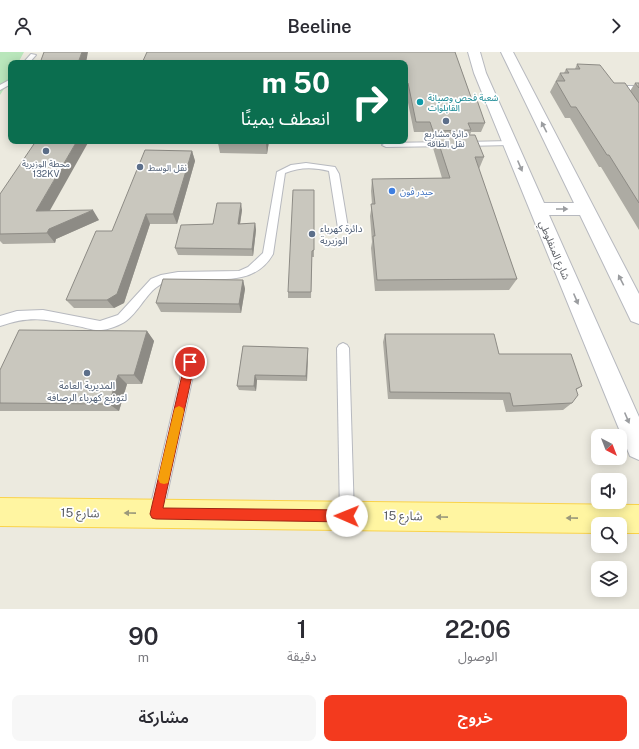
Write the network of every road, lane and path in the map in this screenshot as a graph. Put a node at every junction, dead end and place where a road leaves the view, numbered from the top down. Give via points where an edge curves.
1 (474, 52) edge
2 (507, 52) edge
3 (33, 55) dead end
4 (29, 60) edge
5 (639, 88) edge
6 (639, 116) edge
7 (510, 143) junction
8 (386, 145) dead end
9 (538, 209) junction
10 (586, 209) junction
11 (343, 228) dead end
12 (639, 315) edge
13 (0, 321) edge
14 (343, 348) dead end
15 (190, 362) dead end
16 (639, 447) edge
17 (0, 512) edge
18 (156, 514) junction
19 (347, 516) junction
20 (639, 519) edge

1 - 7 street, شارع المنفلوطي
10 -> 2 street
3 - 4 lane
5 - 6 lane via 622,88 620,91
7 - 8 lane
7 -> 9 street, شارع المنفلوطي
9 -> 10 street
9 -> 16 street, شارع المنفلوطي
12 -> 10 street
11 - 13 lane via 335,174 332,169 314,164 288,169 281,172 268,254 263,262 246,273 165,278 155,282 122,318 100,326 43,314 17,315
14 - 19 lane
15 - 18 lane
18 -> 17 main road, شارع 15
18 - 19 main road, شارع 15
20 -> 19 main road, شارع 15

